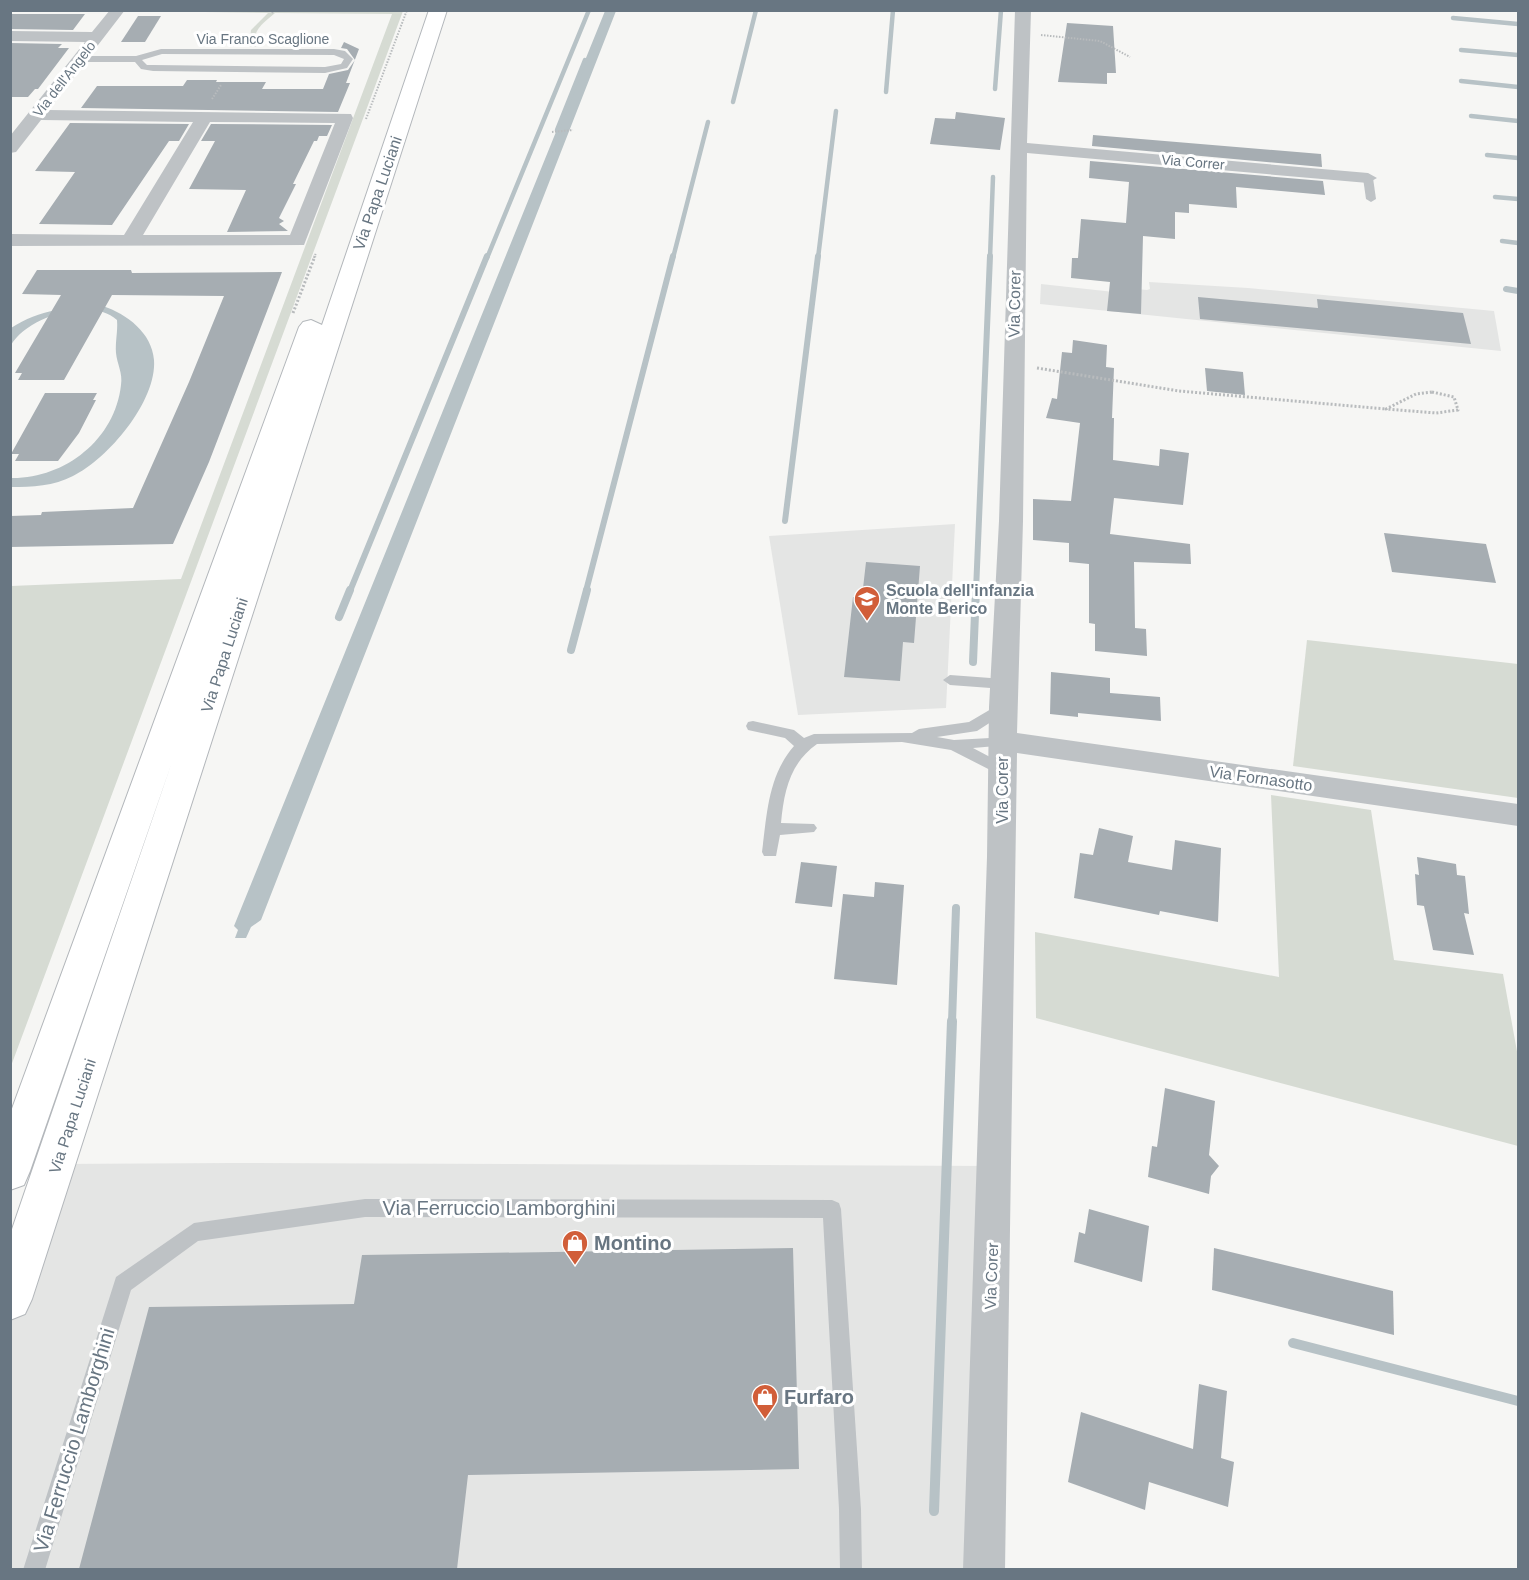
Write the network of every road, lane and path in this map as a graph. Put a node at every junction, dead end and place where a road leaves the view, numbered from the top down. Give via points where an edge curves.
1 (117, 10) edge
2 (421, 10) edge
3 (438, 10) edge
4 (1023, 22) edge
5 (10, 36) edge
6 (98, 36) junction
7 (1130, 57) dead end
8 (79, 59) junction
9 (137, 59) junction
10 (229, 79) dead end
11 (36, 115) junction
12 (206, 117) junction
13 (573, 130) dead end
14 (552, 132) dead end
15 (1018, 147) junction
16 (10, 148) edge
17 (1368, 178) joint
18 (1371, 199) dead end
19 (10, 240) edge
20 (130, 241) junction
21 (1013, 363) junction
22 (1385, 409) junction
23 (950, 680) dead end
24 (1003, 695) junction
25 (753, 726) dead end
26 (972, 727) junction
27 (902, 736) junction
28 (1003, 741) junction
29 (803, 745) junction
30 (954, 745) junction
31 (1002, 770) junction
32 (1518, 815) edge
33 (809, 828) dead end
34 (773, 829) junction
35 (770, 852) dead end
36 (10, 1171) edge
37 (10, 1299) edge
38 (34, 1569) edge
39 (851, 1569) edge
40 (984, 1569) edge

1 - 6 street, Via dell'Angelo
2 - 36 main road, Via Papa Luciani
3 - 37 main road, Via Papa Luciani
4 - 7 path via 1100,41
4 - 15 street, Via Corer
5 - 6 street
6 - 8 street, Via dell'Angelo
8 - 9 lane, Via Franco Scaglione
8 - 11 street, Via dell'Angelo
9 - 9 lane, Via Franco Scaglione via 144,67 153,68 325,70 344,66 349,59 334,52 161,51
10 - 12 path via 214,94
11 - 12 street
11 - 16 street, Via dell'Angelo
12 - 20 street
12 - 20 street via 345,118 297,241
13 - 14 path
15 - 17 street, Via Correr
15 - 21 street, Via Corer
17 - 18 lane
19 - 20 street
21 - 22 path via 1135,386
21 - 24 street, Via Corer
22 - 22 path via 1450,413 1459,406 1448,394 1424,392
23 - 24 lane
24 - 26 lane
24 - 28 street, Via Corer
25 - 29 lane via 789,734
26 - 27 lane
26 - 28 lane
27 - 29 lane via 832,736
27 - 30 lane
28 - 30 lane
28 - 31 street, Via Corer
28 - 32 street, Via Fornasotto
29 - 34 lane via 788,762 782,778
30 - 31 lane
31 - 40 street, Via Corer
33 - 34 lane
34 - 35 lane
38 - 39 lane, Via Ferruccio Lamborghini via 123,1284 194,1232 365,1208 832,1209

